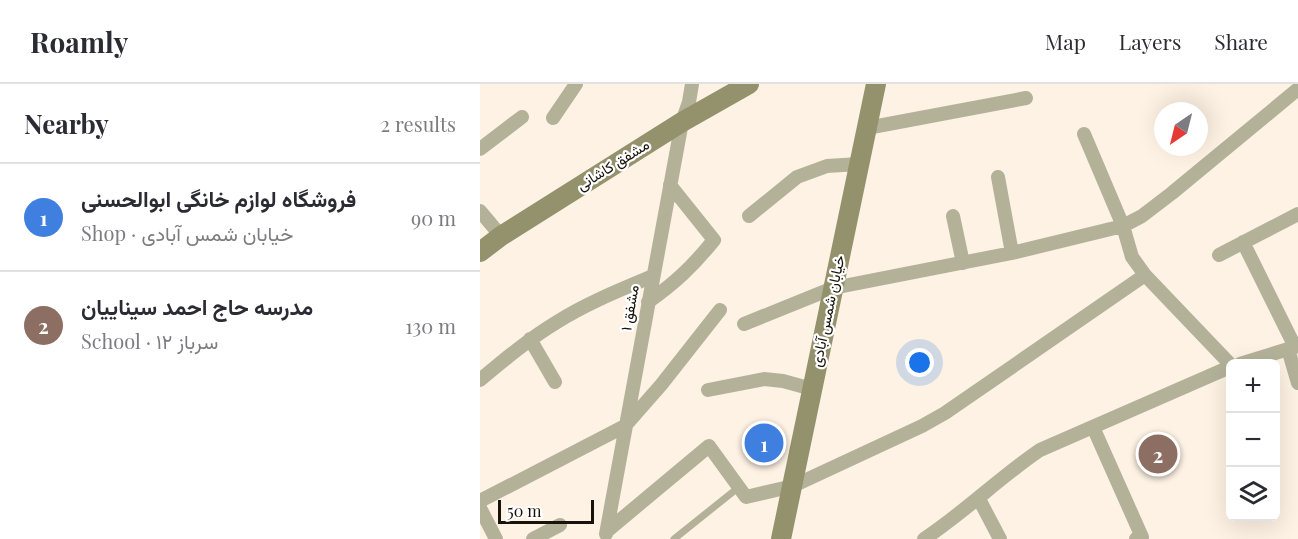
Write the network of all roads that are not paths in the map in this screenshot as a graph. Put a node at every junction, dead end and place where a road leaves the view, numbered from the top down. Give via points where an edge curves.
1 (576, 84) edge
2 (692, 84) edge
3 (749, 84) edge
4 (876, 84) edge
5 (1298, 90) edge
6 (1026, 98) dead end
7 (522, 117) dead end
8 (554, 118) dead end
9 (682, 122) junction
10 (867, 128) junction
11 (1084, 134) dead end
12 (480, 149) edge
13 (859, 164) junction
14 (998, 177) dead end
15 (670, 185) junction
16 (480, 211) edge
17 (1298, 214) edge
18 (749, 216) dead end
19 (953, 216) dead end
20 (1123, 226) junction
21 (501, 236) junction
22 (1243, 242) junction
23 (480, 252) edge
24 (1012, 253) junction
25 (1219, 255) dead end
26 (963, 263) junction
27 (1145, 275) junction
28 (653, 276) junction
29 (833, 288) junction
30 (648, 302) junction
31 (720, 310) dead end
32 (744, 324) dead end
33 (530, 339) junction
34 (1294, 348) edge
35 (1254, 359) edge
36 (1226, 361) edge
37 (1226, 367) edge
38 (480, 380) edge
39 (555, 382) dead end
40 (1298, 383) edge
41 (812, 389) junction
42 (708, 390) dead end
43 (625, 426) junction
44 (1093, 427) junction
45 (793, 486) junction
46 (739, 487) junction
47 (979, 499) junction
48 (480, 501) edge
49 (480, 508) edge
50 (560, 525) dead end
51 (606, 535) edge
52 (496, 539) edge
53 (533, 539) edge
54 (674, 539) edge
55 (781, 539) edge
56 (924, 539) edge
57 (1000, 539) edge
58 (1136, 539) edge

1 - 8 street
2 - 9 street, مشفق ۱
3 - 9 main road, مشفق کاشانی
4 - 10 main road, خیابان شمس آبادی
5 - 20 street via 1172,193
6 - 10 street
7 - 12 street
9 - 15 street, مشفق ۱
9 - 21 main road, مشفق کاشانی
10 - 13 main road, خیابان شمس آبادی
11 - 20 street
13 - 18 street via 827,166 797,177
13 - 29 main road, خیابان شمس آبادی
14 - 24 street
15 - 28 street, مشفق ۱
15 - 30 street via 714,240 692,267
16 - 21 street
17 - 22 street
19 - 26 street
20 - 24 street
20 - 27 street via 1132,256
21 - 23 main road, مشفق کاشانی
22 - 25 street
22 - 34 street
24 - 26 street
26 - 29 street
27 - 36 street
27 - 45 street via 945,413
28 - 30 street, مشفق ۱
28 - 33 street via 587,305
29 - 32 street
29 - 41 main road, خیابان شمس آبادی
30 - 43 street, مشفق ۱
31 - 43 street
33 - 38 street
33 - 39 street
34 - 35 street
34 - 40 street
37 - 44 street
41 - 42 street via 764,379
41 - 45 main road, خیابان شمس آبادی
43 - 48 street
43 - 51 street, مشفق ۱
44 - 47 street via 1040,450
44 - 58 street via 1143,537
45 - 46 street via 746,496
45 - 55 main road, خیابان شمس آبادی
46 - 51 street via 709,446
46 - 54 lane
47 - 56 street
47 - 57 street
49 - 52 street
50 - 53 street

